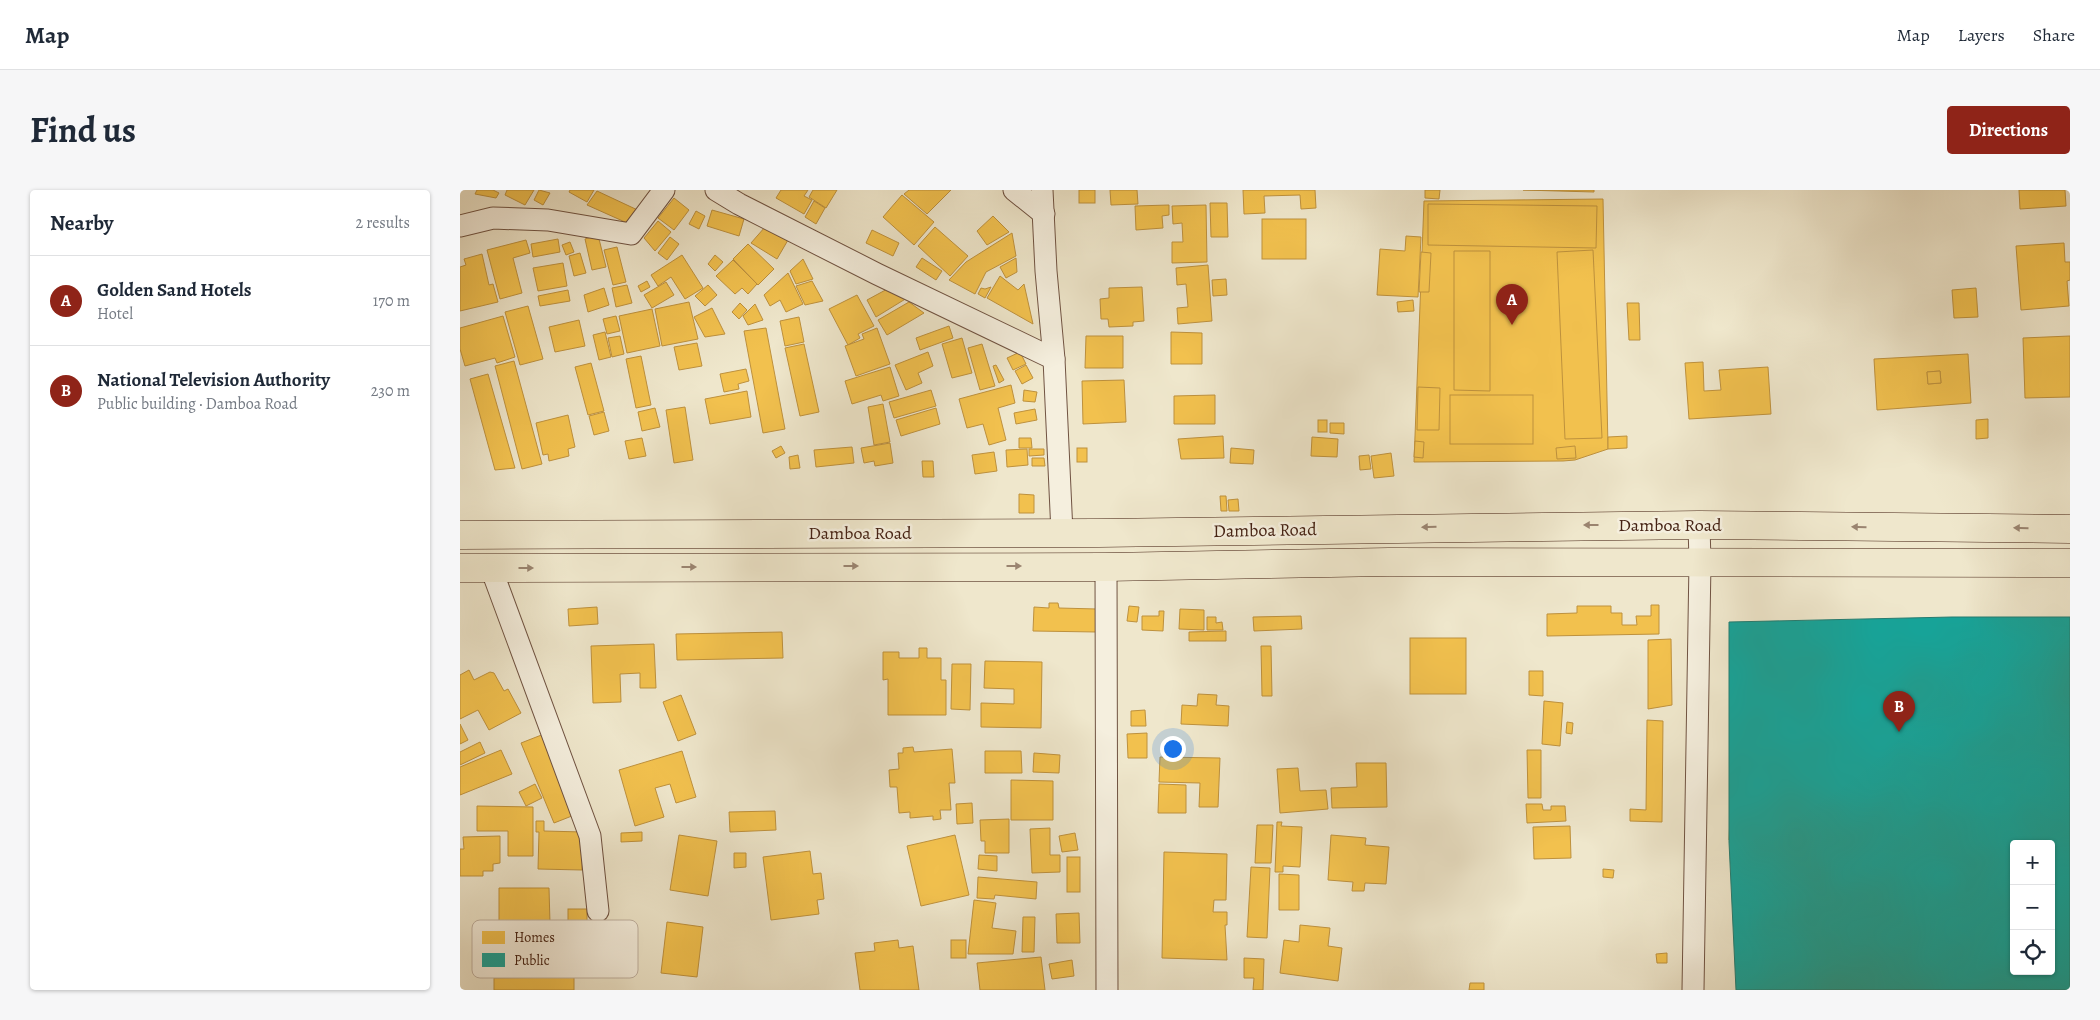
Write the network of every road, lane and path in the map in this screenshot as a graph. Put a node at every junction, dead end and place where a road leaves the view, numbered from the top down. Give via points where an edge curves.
1 (664, 190) edge
2 (716, 190) edge
3 (1014, 190) edge
4 (1042, 190) edge
5 (1044, 214) junction
6 (460, 226) edge
7 (1054, 360) junction
8 (1698, 525) junction
9 (2070, 529) edge
10 (1062, 533) junction
11 (460, 535) edge
12 (1700, 562) junction
13 (2070, 563) edge
14 (1106, 567) junction
15 (460, 568) edge
16 (491, 568) junction
17 (598, 911) dead end
18 (1107, 990) edge
19 (1693, 990) edge

1 - 6 street via 631,234 548,220 494,218
2 - 7 street via 877,274
3 - 5 street
4 - 5 street
5 - 7 street
7 - 10 street
9 -> 8 main road, Damboa Road
8 -> 10 main road, Damboa Road
8 - 12 street
10 - 11 main road, Damboa Road
12 - 13 main road, Damboa Road
12 - 14 main road, Damboa Road via 1389,562
12 - 19 street
16 -> 14 main road, Damboa Road
14 - 18 street
15 - 16 main road, Damboa Road
16 - 17 street via 590,836

